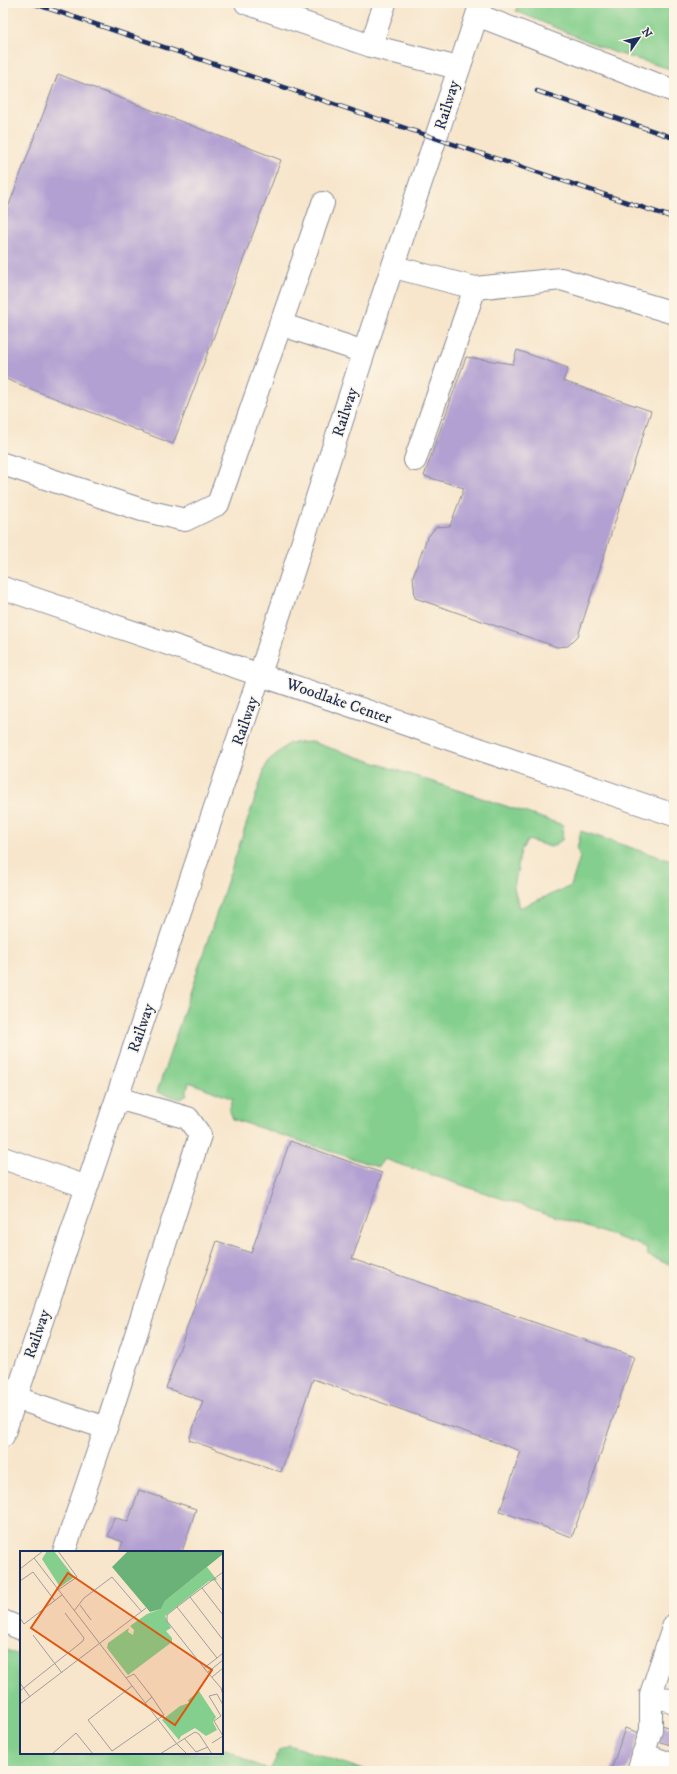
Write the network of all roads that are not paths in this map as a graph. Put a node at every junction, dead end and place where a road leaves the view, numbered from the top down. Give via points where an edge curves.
1 (246, 3) edge
2 (385, 3) edge
3 (479, 9) edge
4 (371, 46) junction
5 (458, 68) junction
6 (674, 91) edge
7 (324, 203) dead end
8 (394, 267) junction
9 (475, 288) junction
10 (674, 313) edge
11 (280, 324) junction
12 (364, 352) junction
13 (415, 460) dead end
14 (3, 464) edge
15 (3, 588) edge
16 (260, 674) junction
17 (674, 815) edge
18 (117, 1098) junction
19 (3, 1158) edge
20 (87, 1188) junction
21 (16, 1398) junction
22 (106, 1428) junction
23 (3, 1436) edge
24 (64, 1551) edge
25 (3, 1621) edge
26 (674, 1625) edge
27 (20, 1628) edge
28 (651, 1694) junction
29 (674, 1702) edge
30 (640, 1763) edge
31 (674, 1765) edge

1 - 4 street
2 - 4 street
3 - 5 street, Railway
3 - 6 street
4 - 5 street
5 - 8 street, Railway
7 - 11 street
8 - 9 street
8 - 12 street, Railway
9 - 10 street via 561,279
9 - 13 street
11 - 12 street
11 - 14 street via 218,504 185,520 142,510
12 - 16 street, Railway
15 - 16 street, Woodlake Center
16 - 17 street, Woodlake Center
16 - 18 street, Railway
18 - 20 street, Railway
18 - 22 street via 188,1118 200,1135
19 - 20 street
20 - 21 street, Railway
21 - 22 street
21 - 23 street, Railway
22 - 24 street
25 - 27 street
26 - 28 street
28 - 29 street
28 - 30 street via 651,1730
30 - 31 street

